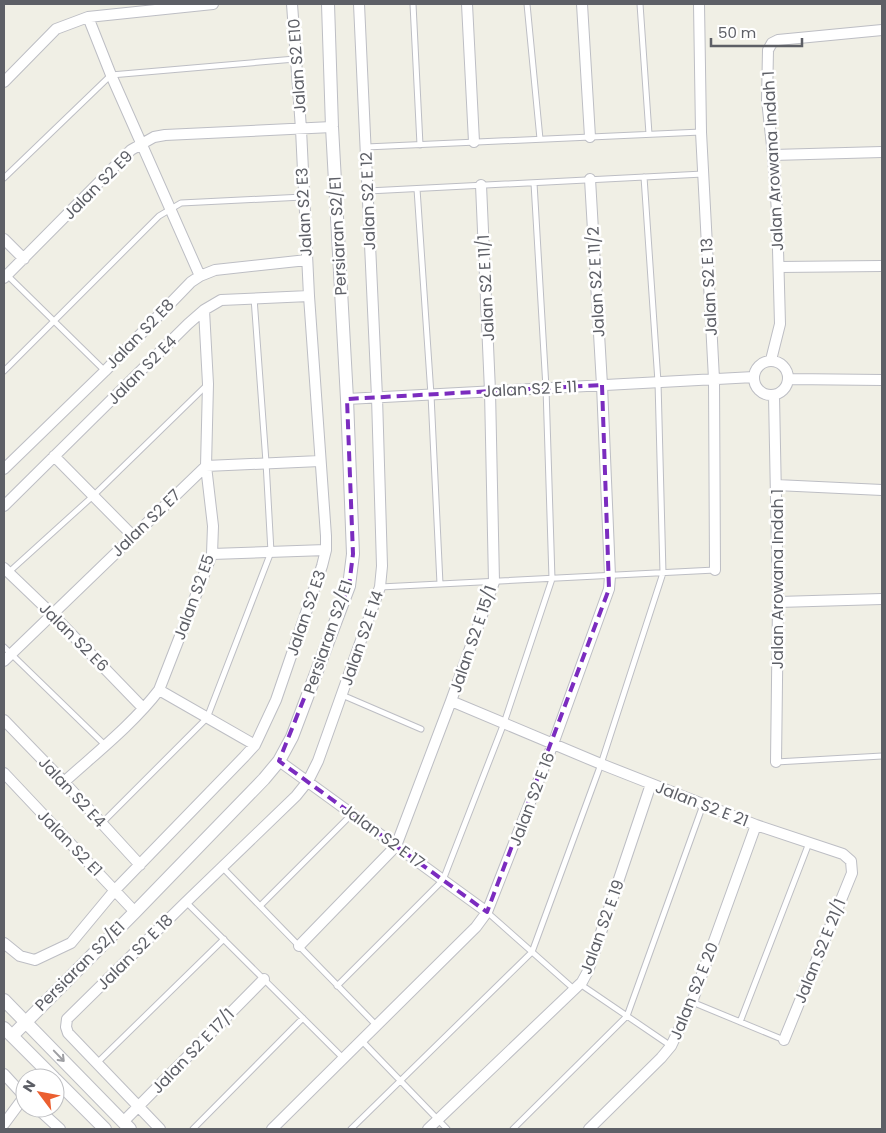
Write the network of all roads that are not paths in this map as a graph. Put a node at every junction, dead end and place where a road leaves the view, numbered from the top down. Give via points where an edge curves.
1 (213, 4) edge
2 (292, 4) edge
3 (328, 4) edge
4 (359, 4) edge
5 (413, 4) edge
6 (467, 4) edge
7 (527, 4) edge
8 (582, 4) edge
9 (640, 4) edge
10 (699, 4) edge
11 (88, 17) junction
12 (882, 30) edge
13 (295, 59) junction
14 (112, 75) junction
15 (4, 82) edge
16 (332, 127) junction
17 (301, 129) junction
18 (701, 132) junction
19 (649, 134) junction
20 (590, 137) junction
21 (540, 139) junction
22 (474, 142) junction
23 (141, 144) junction
24 (420, 145) junction
25 (366, 147) junction
26 (882, 152) edge
27 (773, 155) junction
28 (703, 174) junction
29 (644, 177) junction
30 (4, 178) edge
31 (590, 180) junction
32 (534, 182) junction
33 (481, 185) junction
34 (417, 188) junction
35 (367, 191) junction
36 (303, 197) junction
37 (170, 208) junction
38 (4, 239) edge
39 (24, 259) junction
40 (307, 260) junction
41 (778, 266) junction
42 (882, 266) edge
43 (200, 276) junction
44 (6, 277) edge
45 (309, 296) junction
46 (254, 298) junction
47 (204, 310) junction
48 (54, 322) junction
49 (771, 360) junction
50 (4, 371) edge
51 (104, 371) junction
52 (754, 377) junction
53 (714, 379) junction
54 (789, 379) junction
55 (882, 380) edge
56 (658, 382) junction
57 (208, 384) junction
58 (602, 385) junction
59 (546, 388) junction
60 (490, 391) junction
61 (430, 394) junction
62 (774, 395) junction
63 (377, 397) junction
64 (347, 399) junction
65 (54, 456) junction
66 (320, 461) junction
67 (266, 462) junction
68 (206, 466) junction
69 (4, 468) edge
70 (776, 485) junction
71 (882, 490) edge
72 (94, 496) junction
73 (4, 506) edge
74 (133, 536) junction
75 (326, 550) junction
76 (271, 552) junction
77 (212, 554) junction
78 (6, 570) edge
79 (715, 570) joint
80 (662, 573) junction
81 (610, 576) junction
82 (552, 579) junction
83 (494, 582) junction
84 (440, 584) junction
85 (380, 587) junction
86 (882, 600) edge
87 (778, 602) junction
88 (53, 615) junction
89 (6, 654) edge
90 (159, 690) junction
91 (342, 695) junction
92 (451, 701) junction
93 (143, 708) junction
94 (208, 718) junction
95 (4, 720) edge
96 (504, 723) junction
97 (421, 729) dead end
98 (553, 744) junction
99 (105, 745) junction
100 (254, 745) junction
101 (882, 756) edge
102 (279, 761) junction
103 (776, 762) joint
104 (600, 764) junction
105 (4, 773) edge
106 (64, 782) junction
107 (308, 782) junction
108 (651, 784) junction
109 (703, 804) junction
110 (352, 814) junction
111 (102, 823) junction
112 (756, 825) junction
113 (809, 842) junction
114 (396, 846) junction
115 (851, 862) joint
116 (140, 865) junction
117 (222, 867) junction
118 (443, 880) junction
119 (115, 890) junction
120 (186, 902) junction
121 (260, 906) junction
122 (135, 912) junction
123 (487, 912) junction
124 (224, 939) junction
125 (4, 942) edge
126 (299, 946) junction
127 (532, 952) junction
128 (264, 979) junction
129 (338, 986) junction
130 (578, 987) junction
131 (4, 1000) edge
132 (692, 1002) junction
133 (627, 1016) junction
134 (303, 1018) junction
135 (24, 1021) junction
136 (740, 1022) junction
137 (377, 1026) junction
138 (8, 1032) edge
139 (362, 1040) junction
140 (784, 1040) joint
141 (671, 1046) junction
142 (343, 1058) junction
143 (97, 1064) junction
144 (43, 1068) edge
145 (4, 1074) edge
146 (401, 1081) junction
147 (15, 1086) edge
148 (65, 1090) edge
149 (138, 1107) junction
150 (15, 1110) edge
151 (48, 1118) edge
152 (438, 1120) junction
153 (4, 1124) edge
154 (126, 1126) edge
155 (60, 1129) edge
156 (105, 1129) edge
157 (160, 1129) edge
158 (193, 1129) edge
159 (272, 1129) edge
160 (352, 1129) edge
161 (428, 1129) edge
162 (447, 1129) edge
163 (513, 1129) edge
164 (589, 1129) edge

1 - 11 street
2 - 13 street, Jalan S2 E10
3 - 16 street, Persiaran S2/E1
4 - 25 street, Jalan S2 E 12
5 - 24 lane
6 - 22 street
7 - 21 lane
8 - 20 street
9 - 19 lane
10 - 18 street, Jalan S2 E 13
11 - 14 street
11 - 15 street via 56,29
12 - 27 street, Jalan Arowana Indah 1 via 772,43 768,50 768,100
13 - 14 lane
13 - 17 street, Jalan S2 E10
14 - 23 street
14 - 30 lane
16 - 17 street, Jalan S2 E9
16 - 64 street, Persiaran S2/E1
17 - 23 street, Jalan S2 E9 via 165,135
17 - 36 street, Jalan S2 E3
18 - 19 lane
18 - 28 street, Jalan S2 E 13
19 - 20 lane
20 - 21 lane
21 - 22 lane
22 - 24 lane
23 - 37 street
23 - 39 street, Jalan S2 E9 via 131,150
24 - 25 lane
25 - 35 street, Jalan S2 E 12
26 - 27 street
27 - 41 street, Jalan Arowana Indah 1
28 - 29 lane
28 - 53 street, Jalan S2 E 13
29 - 31 lane
29 - 56 lane
31 - 32 lane
31 - 58 street, Jalan S2 E 11/2
32 - 33 lane
32 - 59 lane
33 - 34 lane
33 - 60 street, Jalan S2 E 11/1
34 - 35 lane
34 - 61 lane
35 - 63 street, Jalan S2 E 12
36 - 37 lane via 182,204
36 - 40 street, Jalan S2 E3
37 - 43 street
37 - 48 lane
38 - 39 street
39 - 44 street, Jalan S2 E9
40 - 43 street, Jalan S2 E8 via 215,270
40 - 45 street, Jalan S2 E3
41 - 42 street
41 - 49 street, Jalan Arowana Indah 1 via 780,324
43 - 51 street, Jalan S2 E8
44 - 48 lane
45 - 46 street, Jalan S2 E4
45 - 66 street, Jalan S2 E3
46 - 47 street, Jalan S2 E4 via 221,300
46 - 67 lane
47 - 57 street, Jalan S2 E5
47 - 65 street, Jalan S2 E4
48 - 50 lane
48 - 51 lane
49 - 52 street via 760,364
49 - 54 street via 786,368
51 - 69 street, Jalan S2 E8
52 - 53 street, Jalan S2 E 11
52 - 62 street via 759,390
53 - 56 street, Jalan S2 E 11
53 - 79 street, Jalan S2 E 13
54 - 55 street
54 - 62 street via 784,390
56 - 58 street, Jalan S2 E 11
56 - 80 lane
57 - 68 street, Jalan S2 E5
57 - 72 lane
58 - 59 street, Jalan S2 E 11
58 - 81 street, Jalan S2 E 16
59 - 60 street, Jalan S2 E 11
59 - 82 lane
60 - 61 street, Jalan S2 E 11
60 - 83 street, Jalan S2 E 15/1
61 - 63 street, Jalan S2 E 11
61 - 84 lane
62 - 70 street, Jalan Arowana Indah 1
63 - 64 street, Jalan S2 E 11
63 - 85 street, Jalan S2 E 14
64 - 102 street, Persiaran S2/E1 via 353,554 349,586 292,737
65 - 72 street
65 - 73 street, Jalan S2 E4
66 - 67 street
66 - 75 street, Jalan S2 E3
67 - 68 street
67 - 76 lane
68 - 74 street, Jalan S2 E7
68 - 77 street, Jalan S2 E5 via 213,526
70 - 71 street
70 - 87 street, Jalan Arowana Indah 1
72 - 74 street
72 - 78 lane
74 - 88 street, Jalan S2 E7
75 - 76 street
75 - 100 street, Jalan S2 E3 via 276,700
76 - 77 street
76 - 94 lane
77 - 90 street, Jalan S2 E5
78 - 88 street, Jalan S2 E6
79 - 80 lane
80 - 81 lane
80 - 104 lane
81 - 82 lane
81 - 98 street, Jalan S2 E 16 via 609,589
82 - 83 lane
82 - 96 lane
83 - 84 lane
83 - 92 street, Jalan S2 E 15/1
84 - 85 lane
85 - 91 street, Jalan S2 E 14
86 - 87 street
87 - 103 street, Jalan Arowana Indah 1
88 - 89 street, Jalan S2 E7
88 - 93 street, Jalan S2 E6
89 - 99 lane
90 - 93 street, Jalan S2 E5
90 - 94 street
91 - 97 lane
91 - 107 street, Jalan S2 E 14
92 - 96 street, Jalan S2 E 21
92 - 114 street, Jalan S2 E 15/1
93 - 99 street, Jalan S2 E5
94 - 100 street
94 - 111 lane
95 - 106 street, Jalan S2 E4
96 - 98 street, Jalan S2 E 21
96 - 118 lane
98 - 104 street, Jalan S2 E 21
98 - 123 street, Jalan S2 E 16
99 - 106 street, Jalan S2 E5
100 - 116 street, Jalan S2 E3
101 - 103 lane
102 - 107 street, Jalan S2 E 17
102 - 122 street, Persiaran S2/E1
104 - 108 street, Jalan S2 E 21
104 - 127 lane
105 - 119 street, Jalan S2 E1
106 - 111 street, Jalan S2 E4
107 - 110 street, Jalan S2 E 17
107 - 117 street, Jalan S2 E 18
108 - 109 street, Jalan S2 E 21
108 - 130 street, Jalan S2 E 19 via 588,971
109 - 112 street, Jalan S2 E 21
109 - 133 lane
110 - 114 street, Jalan S2 E 17
110 - 121 lane
111 - 116 street, Jalan S2 E4
112 - 113 street, Jalan S2 E 21
112 - 132 street, Jalan S2 E 20
113 - 115 street, Jalan S2 E 21 via 843,854
113 - 136 lane
114 - 118 street, Jalan S2 E 17
114 - 126 street
115 - 140 street, Jalan S2 E 21/1 via 852,873
116 - 119 street, Jalan S2 E3
117 - 120 street, Jalan S2 E 18
117 - 121 lane
118 - 123 street, Jalan S2 E 17
118 - 129 lane
119 - 122 street, Jalan S2 E1
119 - 125 street, Jalan S2 E3 via 71,943 51,953 35,960 20,956
120 - 124 lane
120 - 143 street, Jalan S2 E 18 via 67,1019 68,1033
121 - 126 lane
122 - 135 street, Persiaran S2/E1
123 - 127 lane
123 - 137 street, Jalan S2 E 16
124 - 128 lane
124 - 143 lane
126 - 129 lane
127 - 130 lane
127 - 146 lane
128 - 134 lane
128 - 149 street, Jalan S2 E 17/1
129 - 137 lane
130 - 133 lane
130 - 152 street, Jalan S2 E 19
131 - 135 street
132 - 136 lane
132 - 141 street, Jalan S2 E 20
133 - 141 lane
133 - 163 lane
134 - 142 lane
134 - 158 lane
135 - 138 street, Persiaran S2/E1
135 -> 154 street
136 - 140 lane
137 - 139 street, Jalan S2 E 16
138 - 144 street
139 - 142 street, Jalan S2 E 16
139 - 146 lane
141 - 164 street, Jalan S2 E 20
142 - 159 street, Jalan S2 E 16
143 - 149 street, Jalan S2 E 18
145 - 147 street
146 - 152 lane
146 - 160 lane
148 - 156 street
149 - 154 street, Jalan S2 E 17/1
149 - 157 street, Jalan S2 E 18
150 - 153 street
151 - 155 street
152 - 161 street, Jalan S2 E 19
152 - 162 lane

